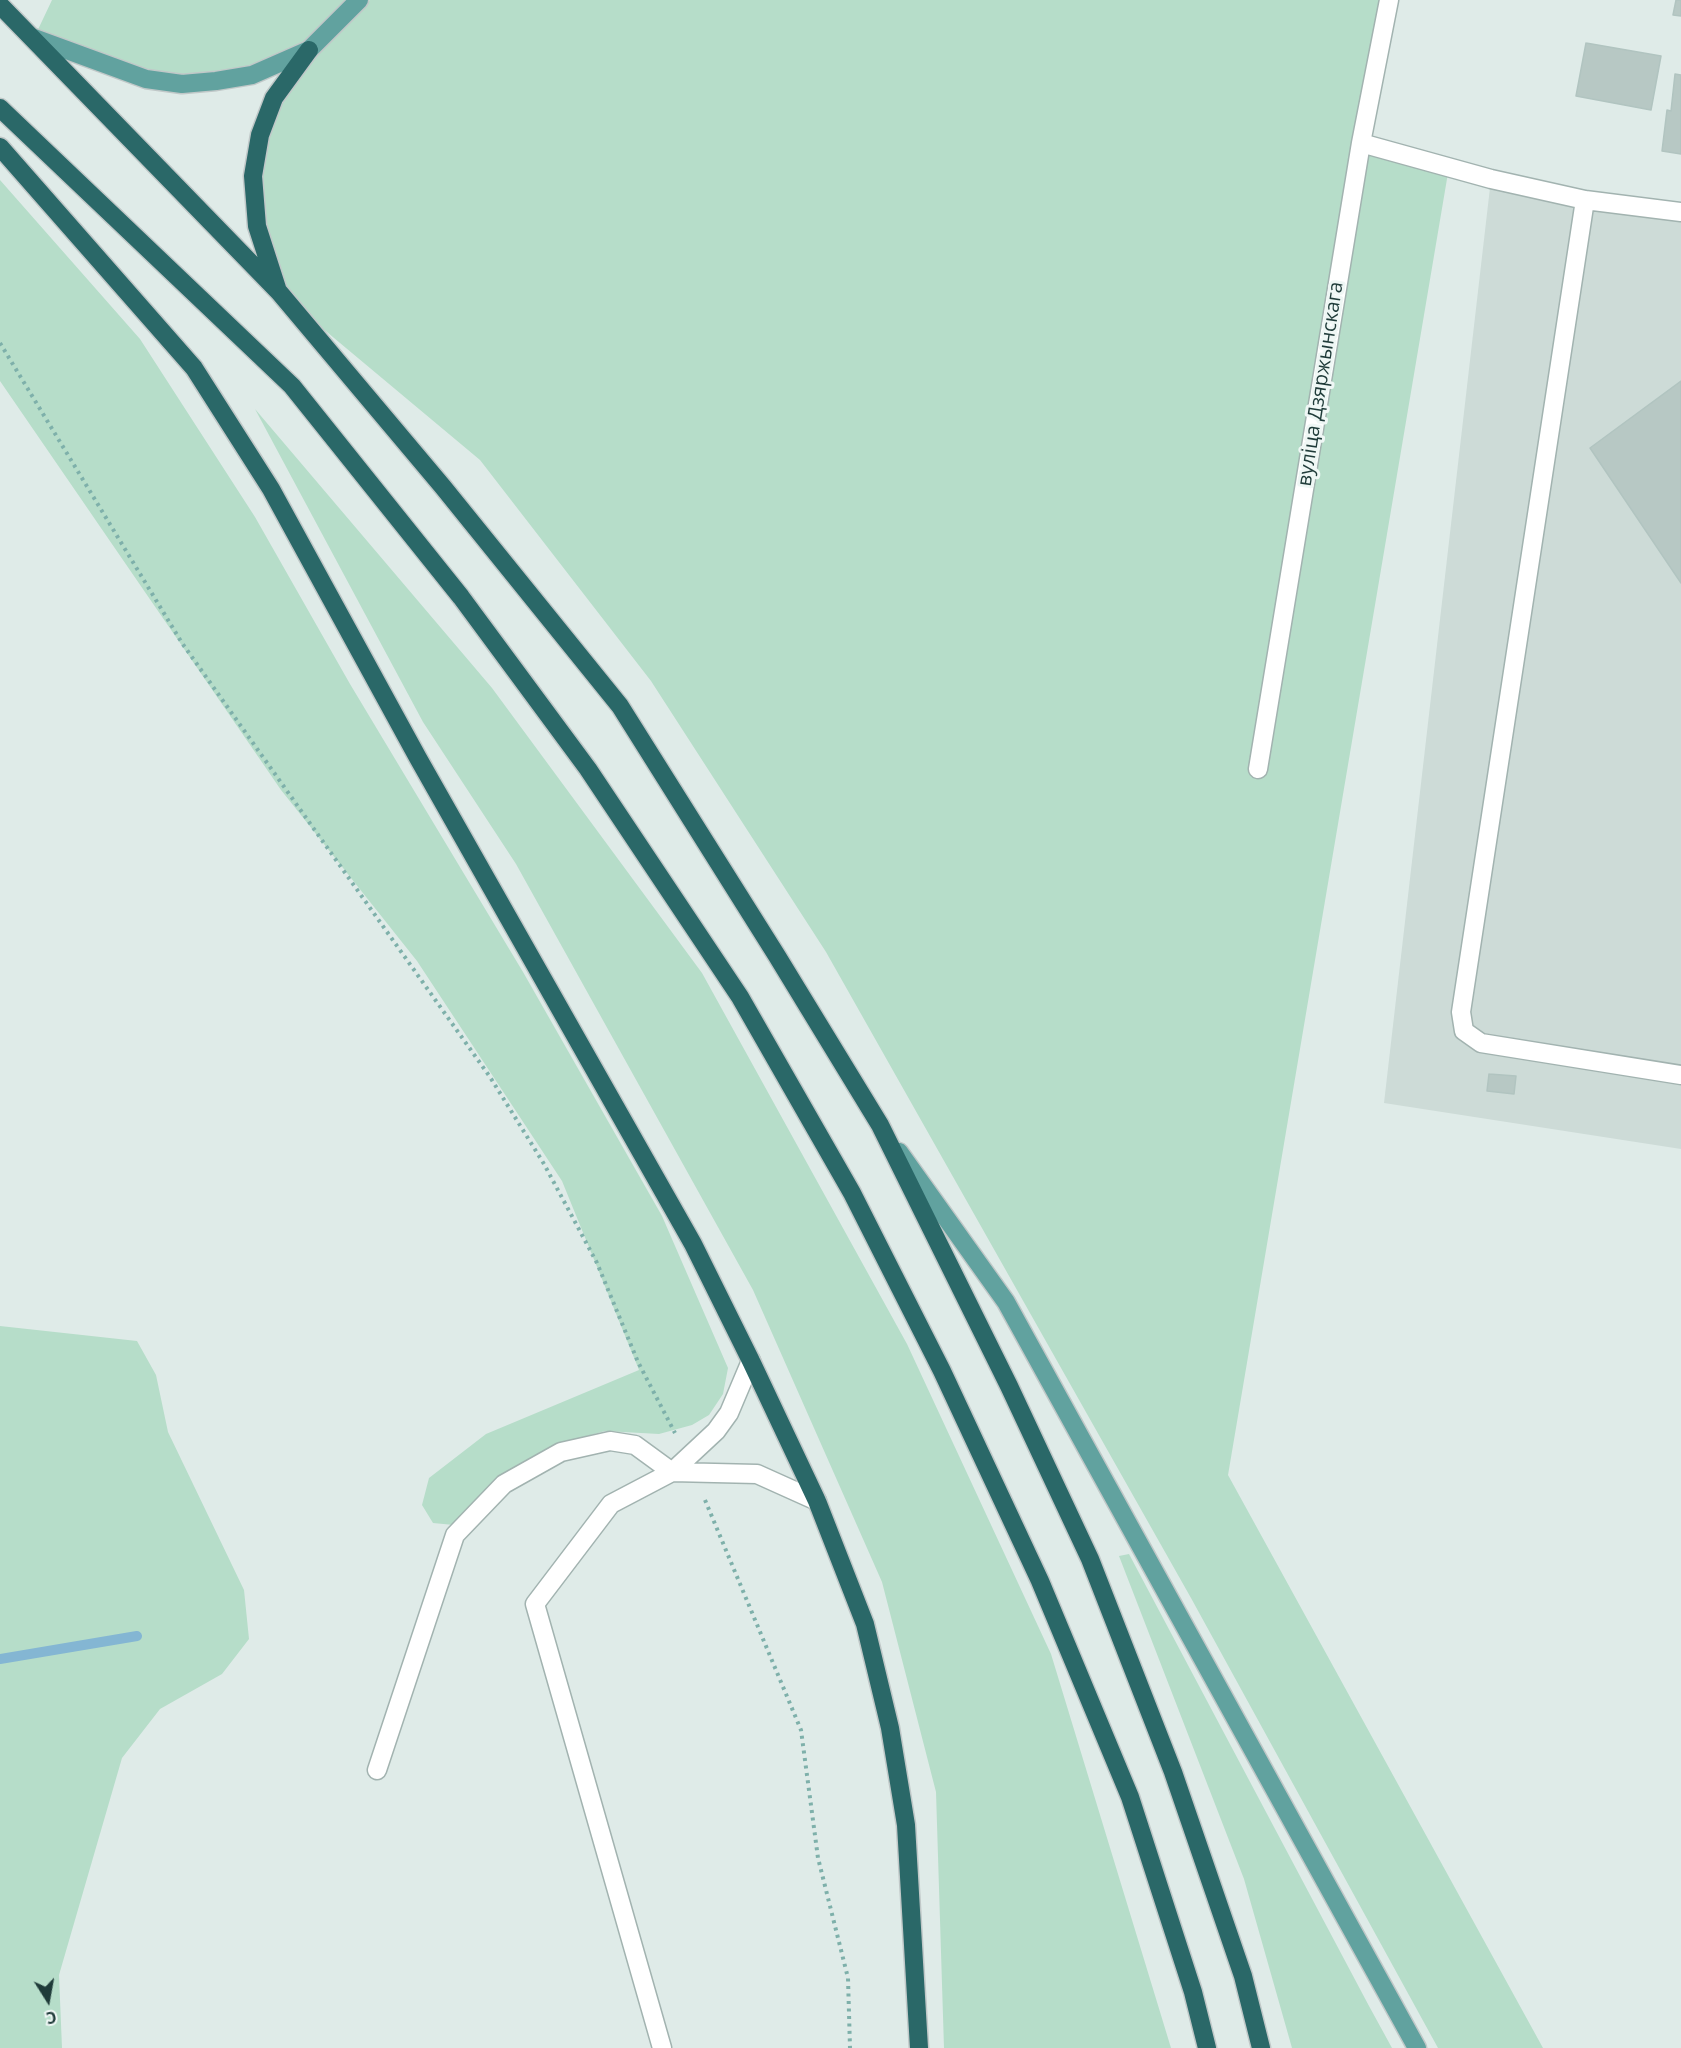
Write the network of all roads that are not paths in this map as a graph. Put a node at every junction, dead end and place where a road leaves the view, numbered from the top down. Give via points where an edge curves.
1 (359, 0) edge
2 (1389, 0) edge
3 (0, 5) edge
4 (34, 38) junction
5 (309, 50) junction
6 (0, 108) edge
7 (1361, 143) junction
8 (0, 147) edge
9 (1585, 200) junction
10 (1681, 212) edge
11 (279, 292) junction
12 (1258, 769) dead end
13 (1681, 1075) edge
14 (880, 1125) junction
15 (751, 1361) junction
16 (691, 1465) junction
17 (672, 1472) junction
18 (817, 1501) junction
19 (377, 1770) dead end
20 (662, 2048) edge
21 (919, 2048) edge
22 (1207, 2048) edge
23 (1261, 2048) edge
24 (1418, 2048) edge

1 - 5 main road
2 - 7 street, вуліца Дзяржынскага
3 - 4 highway
4 - 5 main road via 146,79 182,84 252,75
4 - 11 highway
5 - 11 highway via 274,98 260,135 253,176 257,226
6 - 22 highway via 292,386 461,597 588,770 740,998 852,1193 942,1371 1040,1581 1130,1797
7 - 9 street
7 - 12 street, вуліца Дзяржынскага
8 - 15 highway via 194,368 271,489 693,1244
9 - 10 street
9 - 13 street via 1461,1012 1464,1031 1481,1043
11 - 14 highway via 620,706
14 - 23 highway via 1090,1559 1173,1772 1243,1976
14 - 24 main road via 1006,1302
15 - 16 street via 729,1413
15 - 18 highway
16 - 17 street
16 - 18 street via 757,1474
17 - 19 street via 635,1444 610,1441 561,1452 504,1484 455,1535
17 - 20 street via 611,1504 535,1604
18 - 21 highway via 865,1624 890,1728 906,1825

